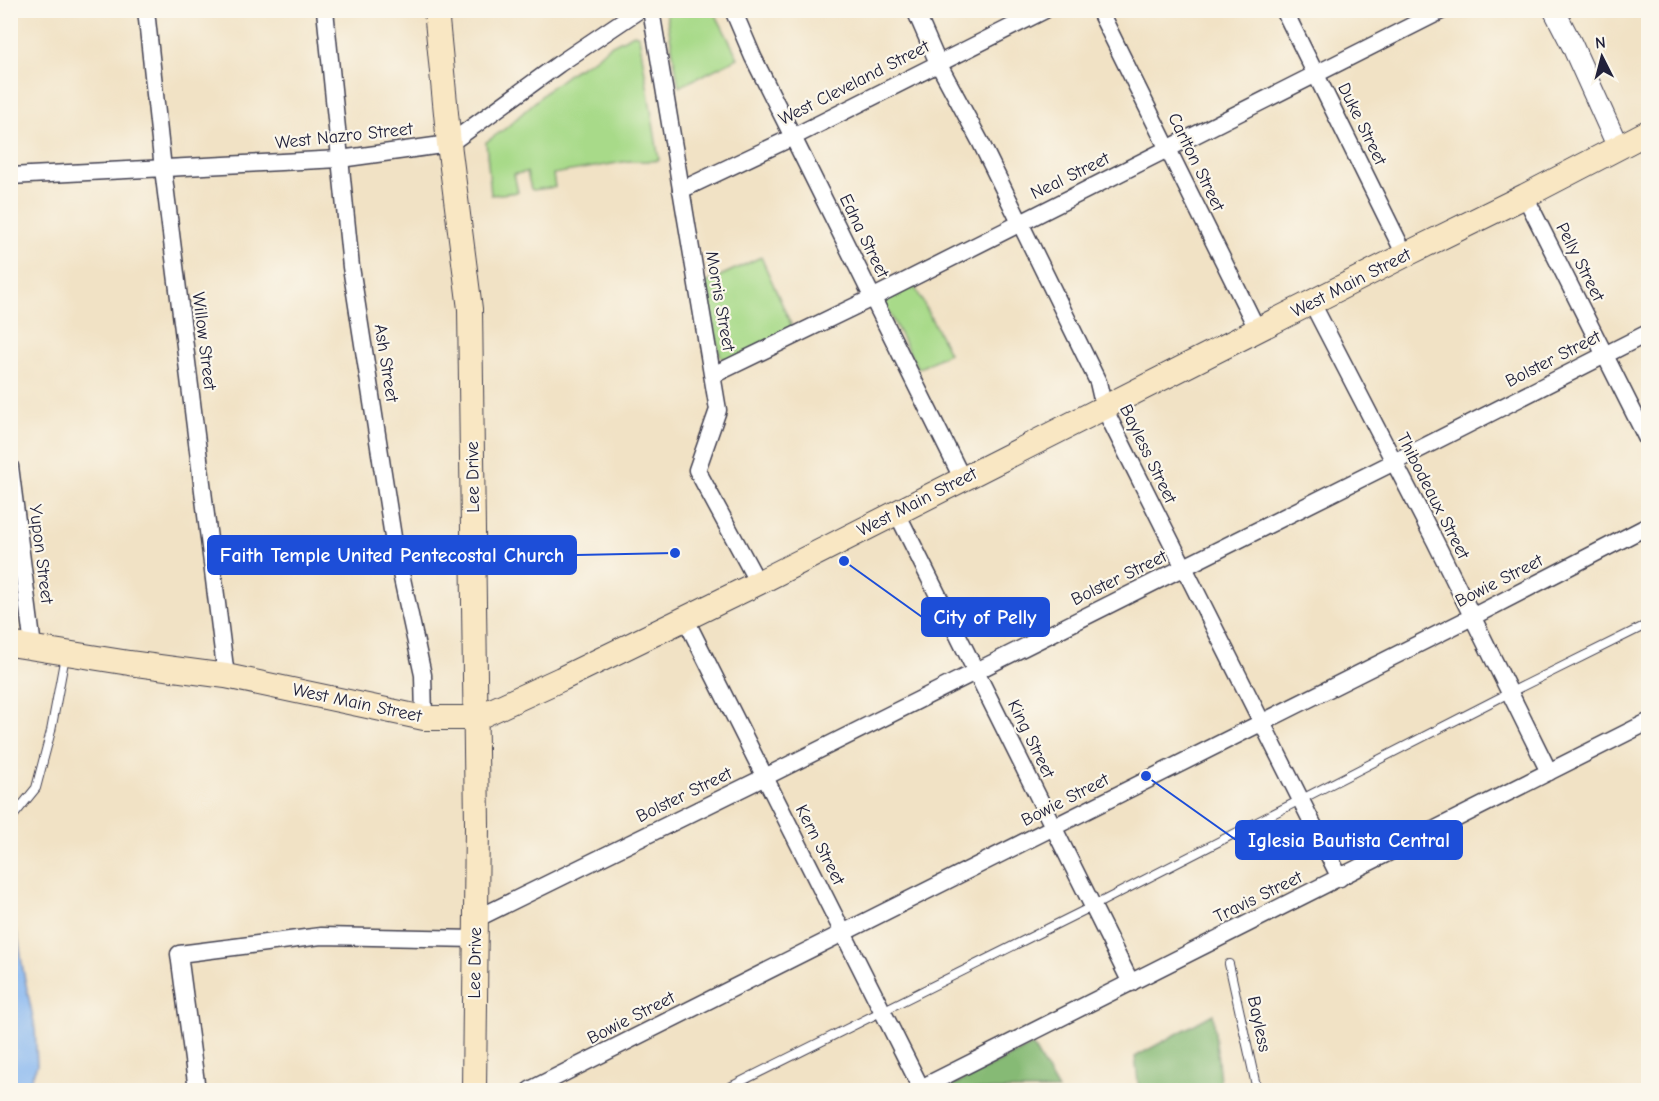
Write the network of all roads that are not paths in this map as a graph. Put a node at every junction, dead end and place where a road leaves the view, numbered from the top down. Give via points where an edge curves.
1 (146, 10) edge
2 (325, 10) edge
3 (435, 10) edge
4 (639, 10) edge
5 (651, 10) edge
6 (733, 10) edge
7 (915, 10) edge
8 (1045, 10) edge
9 (1099, 10) edge
10 (1284, 10) edge
11 (1443, 10) edge
12 (1554, 10) edge
13 (939, 63) junction
14 (1315, 74) junction
15 (1648, 132) edge
16 (793, 137) junction
17 (449, 144) junction
18 (1618, 147) junction
19 (1168, 150) junction
20 (340, 159) junction
21 (163, 169) junction
22 (10, 176) edge
23 (681, 190) junction
24 (1525, 196) junction
25 (1020, 222) junction
26 (1405, 255) junction
27 (872, 298) junction
28 (1312, 303) junction
29 (1258, 331) junction
30 (1648, 333) edge
31 (1605, 354) junction
32 (713, 375) junction
33 (1104, 408) junction
34 (1648, 441) edge
35 (1394, 462) junction
36 (10, 466) edge
37 (962, 478) junction
38 (897, 513) junction
39 (1648, 526) edge
40 (1183, 567) junction
41 (758, 583) junction
42 (1472, 617) junction
43 (685, 618) junction
44 (1648, 624) edge
45 (22, 646) edge
46 (65, 652) junction
47 (976, 670) junction
48 (226, 676) junction
49 (1509, 693) junction
50 (424, 718) junction
51 (476, 718) junction
52 (1648, 722) edge
53 (1263, 723) junction
54 (1549, 772) junction
55 (765, 777) junction
56 (1300, 801) junction
57 (10, 820) edge
58 (1053, 828) junction
59 (1340, 878) junction
60 (1093, 906) junction
61 (476, 929) junction
62 (843, 933) junction
63 (1229, 964) dead end
64 (1131, 982) junction
65 (883, 1011) junction
66 (919, 1089) edge
67 (198, 1090) edge
68 (474, 1090) edge
69 (530, 1090) edge
70 (724, 1090) edge
71 (1257, 1090) edge

1 - 21 street, Willow Street
2 - 20 street, Ash Street
3 - 17 main road, Lee Drive
4 - 17 street, West Nazro Street
5 - 23 street, Morris Street
6 - 16 street, Edna Street
7 - 13 street, Bayless Street
8 - 13 street, West Cleveland Street
9 - 19 street, Carlton Street
10 - 14 street, Duke Street
11 - 14 street, Neal Street
12 - 18 street
13 - 16 street, West Cleveland Street
13 - 25 street, Bayless Street
14 - 19 street, Neal Street
14 - 26 street, Duke Street
15 - 18 main road, West Main Street
16 - 23 street, West Cleveland Street
16 - 27 street, Edna Street
17 - 20 street, West Nazro Street
17 - 51 main road, Lee Drive via 470,309
18 - 24 main road, West Main Street
19 - 25 street, Neal Street
19 - 29 street, Carlton Street
20 - 21 street, West Nazro Street
20 - 50 street, Ash Street via 351,267 393,537 423,675
21 - 22 street, West Nazro Street
21 - 48 street, Willow Street
23 - 32 street, Morris Street
24 - 26 main road, West Main Street
24 - 31 street, Pelly Street
25 - 27 street, Neal Street
25 - 33 street, Bayless Street via 1098,382
26 - 28 main road, West Main Street
27 - 32 street, Neal Street
27 - 37 street, Edna Street
28 - 29 main road, West Main Street
28 - 35 street, Thibodeaux Street
29 - 33 main road, West Main Street
30 - 31 street, Bolster Street
31 - 34 street, Pelly Street
31 - 35 street, Bolster Street
32 - 41 street, Morris Street via 718,410 697,470
33 - 37 main road, West Main Street
33 - 40 street, Bayless Street
35 - 40 street, Bolster Street
35 - 42 street, Thibodeaux Street
36 - 45 street, Yupon Street
37 - 38 main road, West Main Street
38 - 41 main road, West Main Street
38 - 47 street, King Street
39 - 42 street, Bowie Street
40 - 47 street, Bolster Street
40 - 53 street, Bayless Street
41 - 43 main road, West Main Street
42 - 49 street, Thibodeaux Street
42 - 53 street, Bowie Street
43 - 51 main road, West Main Street
43 - 55 street, Kern Street
44 - 49 lane
45 - 46 main road, West Main Street
46 - 48 main road, West Main Street
46 - 57 lane via 36,788
47 - 55 street, Bolster Street
47 - 58 street, King Street
48 - 50 main road, West Main Street
49 - 54 street, Thibodeaux Street
49 - 56 lane
50 - 51 main road, West Main Street
51 - 61 main road, Lee Drive
52 - 54 street, Travis Street
53 - 56 street, Bayless Street
53 - 58 street, Bowie Street
54 - 59 street, Travis Street
55 - 61 street, Bolster Street
55 - 62 street, Kern Street
56 - 59 street, Bayless Street
56 - 60 lane
58 - 60 street, King Street
58 - 62 street, Bowie Street
59 - 64 street, Travis Street
60 - 64 street, King Street
60 - 65 lane
61 - 67 street, Bolster Street via 321,936 179,954
61 - 68 main road, Lee Drive
62 - 65 street, Kern Street
62 - 69 street, Bowie Street
63 - 71 lane, Bayless
64 - 66 street, Travis Street
65 - 66 street, Kern Street
65 - 70 lane

